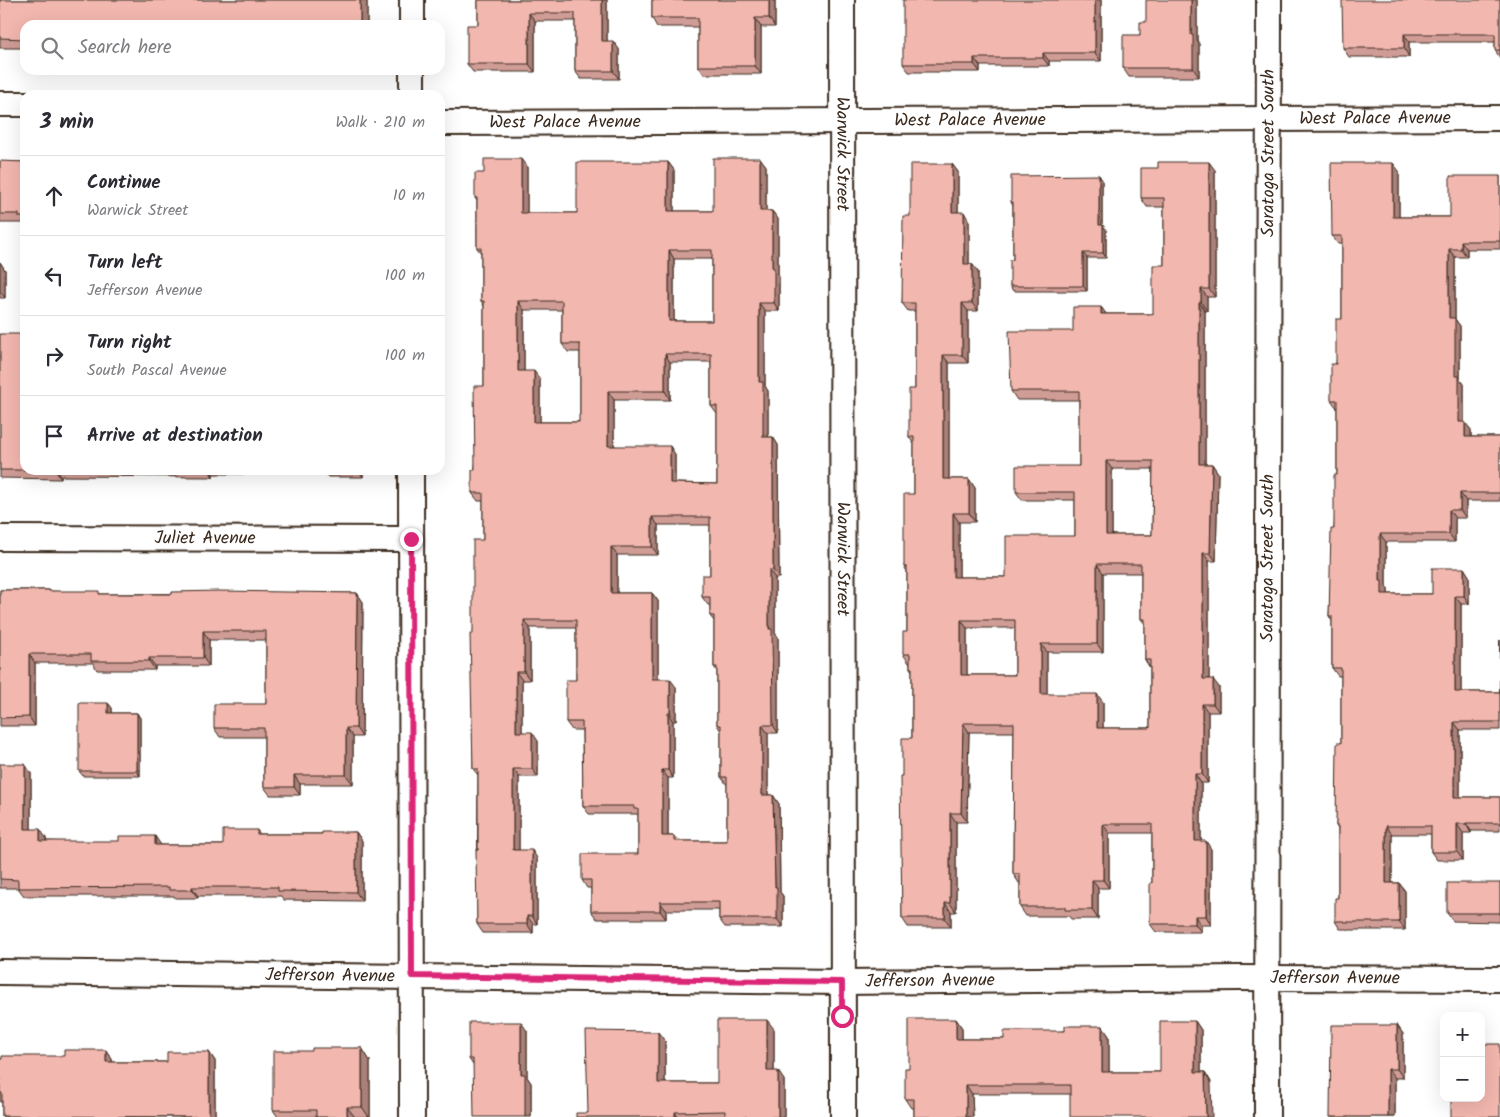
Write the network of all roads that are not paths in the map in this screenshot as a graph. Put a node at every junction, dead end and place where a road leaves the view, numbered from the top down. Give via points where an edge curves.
1 (412, 0) edge
2 (842, 0) edge
3 (1269, 0) edge
4 (412, 20) edge
5 (412, 75) edge
6 (412, 90) edge
7 (0, 104) edge
8 (20, 104) edge
9 (1500, 118) edge
10 (1269, 119) junction
11 (842, 121) junction
12 (445, 123) edge
13 (411, 475) edge
14 (0, 538) edge
15 (411, 539) junction
16 (0, 972) edge
17 (412, 976) junction
18 (1267, 978) junction
19 (1500, 979) edge
20 (842, 982) junction
21 (412, 1117) edge
22 (842, 1117) edge
23 (1267, 1117) edge

1 - 4 street
2 - 11 street, Warwick Street
3 - 10 street, Saratoga Street South
5 - 6 street
7 - 8 street
9 - 10 street, West Palace Avenue
10 - 11 street, West Palace Avenue
10 - 18 street, Saratoga Street South
11 - 12 street, West Palace Avenue
11 - 20 street, Warwick Street
13 - 15 street
14 - 15 street, Juliet Avenue
15 - 17 street
16 - 17 street, Jefferson Avenue
17 - 20 street, Jefferson Avenue
17 - 21 street
18 - 19 street, Jefferson Avenue
18 - 20 street, Jefferson Avenue
18 - 23 street, Saratoga Street South
20 - 22 street, Warwick Street

